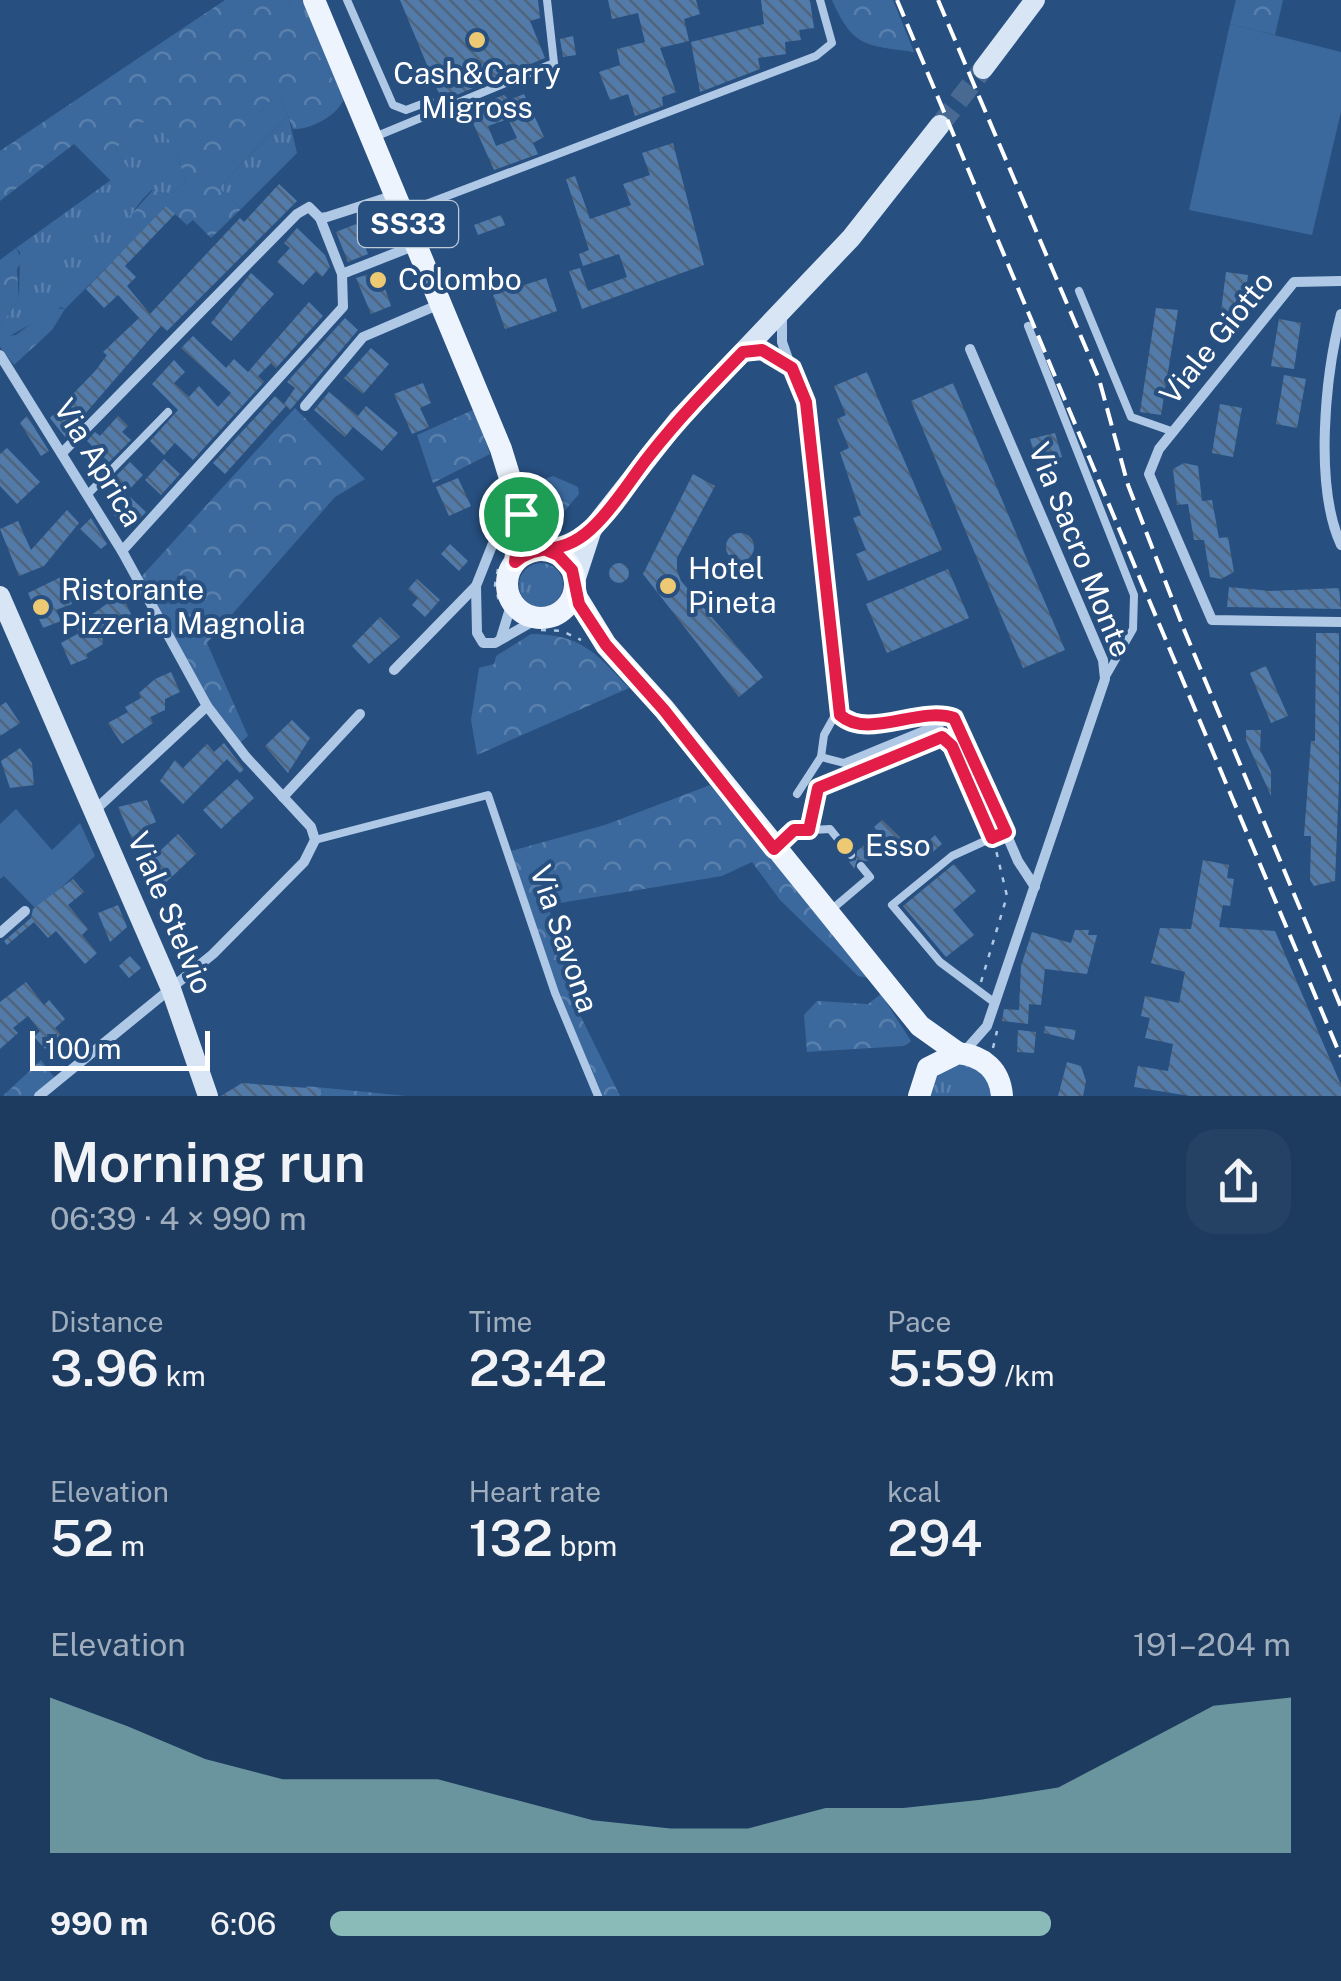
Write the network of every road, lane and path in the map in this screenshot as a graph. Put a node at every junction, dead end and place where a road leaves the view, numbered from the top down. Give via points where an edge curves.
1 (314, 0) edge
2 (347, 0) edge
3 (547, 0) edge
4 (820, 0) edge
5 (1035, 0) edge
6 (983, 69) tunnel mouth
7 (430, 100) dead end
8 (940, 125) tunnel mouth
9 (372, 138) junction
10 (399, 204) junction
11 (320, 218) junction
12 (416, 245) junction
13 (342, 274) junction
14 (1341, 280) edge
15 (1078, 291) dead end
16 (441, 304) junction
17 (783, 310) junction
18 (1341, 314) edge
19 (1028, 326) dead end
20 (970, 349) dead end
21 (743, 352) junction
22 (2, 359) edge
23 (792, 368) junction
24 (305, 406) dead end
25 (168, 412) dead end
26 (1174, 432) junction
27 (63, 452) junction
28 (88, 494) junction
29 (513, 514) junction
30 (593, 528) junction
31 (1341, 544) edge
32 (549, 551) junction
33 (122, 552) junction
34 (515, 562) junction
35 (476, 586) junction
36 (575, 587) junction
37 (0, 596) edge
38 (512, 602) junction
39 (539, 622) junction
40 (1341, 622) edge
41 (501, 638) junction
42 (597, 645) junction
43 (394, 670) dead end
44 (1105, 679) junction
45 (207, 706) junction
46 (838, 710) junction
47 (360, 714) dead end
48 (954, 718) junction
49 (820, 758) junction
50 (797, 794) dead end
51 (283, 797) junction
52 (94, 811) junction
53 (809, 830) junction
54 (1006, 832) junction
55 (992, 838) junction
56 (316, 840) junction
57 (774, 849) junction
58 (852, 855) dead end
59 (860, 866) dead end
60 (1036, 887) junction
61 (25, 911) dead end
62 (828, 912) junction
63 (0, 933) edge
64 (172, 989) junction
65 (978, 993) junction
66 (996, 1003) junction
67 (920, 1026) junction
68 (987, 1026) junction
69 (961, 1053) junction
70 (989, 1064) junction
71 (928, 1068) junction
72 (38, 1096) edge
73 (208, 1096) edge
74 (598, 1096) edge
75 (919, 1096) edge
76 (1002, 1096) edge

1 - 9 main road, SS33
2 - 7 lane via 393,105 406,110
3 - 9 lane via 554,64
4 - 10 lane via 832,43 816,56
5 - 6 street
8 - 17 street via 851,238
9 - 10 main road, SS33
10 - 11 street
10 - 12 main road, SS33
11 - 13 street
11 - 27 street via 309,207 297,214
12 - 13 street
12 - 16 main road, SS33
13 - 33 street via 343,307
14 - 26 street, Viale Giotto via 1294,282
15 - 26 lane via 1131,417
16 - 24 street via 364,337
16 - 29 main road, SS33 via 501,449
17 - 21 street
17 - 23 street via 779,330
18 - 31 street via 1329,373 1326,452 1330,510
19 - 44 lane via 1134,596 1133,630
20 - 44 street, Via Sacro Monte via 1103,660
21 - 23 street via 762,350
21 - 30 street via 678,420
22 - 27 street, Via Aprica
23 - 46 street via 808,416
25 - 28 lane
26 - 40 street, Viale Giotto via 1150,464 1151,484 1212,620
27 - 28 street, Via Aprica
28 - 33 street, Via Aprica
29 - 32 main road, SS33
29 - 34 main road, SS33
29 - 35 street
30 - 32 street
30 - 36 street
32 - 34 main road via 529,552
32 - 36 main road via 566,562
33 - 45 street, Via Aprica
34 - 38 main road via 507,578
35 - 41 street via 479,640
35 - 43 street
36 - 39 main road via 564,610
36 - 42 main road
37 - 52 street, Viale Stelvio
38 - 39 main road
38 - 41 street
39 - 41 street
39 - 42 path
39 - 42 main road via 577,628
42 - 57 main road via 654,698
44 - 60 street, Via Sacro Monte
45 - 51 street, Via Aprica
45 - 52 street, Viale Stelvio
46 - 48 street via 853,724
46 - 49 lane
47 - 51 street
48 - 49 lane via 844,763
48 - 54 street
49 - 50 lane
51 - 56 street, Via Aprica
52 - 64 street, Viale Stelvio
53 - 55 path via 818,788 942,737
53 - 57 lane via 794,830
53 - 58 lane via 830,829
54 - 55 lane
54 - 60 street
55 - 65 path via 1007,896
55 - 65 lane via 952,856 892,905 940,962
56 - 64 street via 304,862
56 - 74 lane, Via Savona via 488,794 554,993
57 - 62 main road
59 - 62 lane via 870,877
60 - 66 street, Via Sacro Monte
61 - 63 street
62 - 67 main road
64 - 72 street
64 - 73 street, Viale Stelvio
65 - 66 lane
66 - 68 street, Via Sacro Monte
67 - 69 main road
67 - 71 main road
68 - 69 street, Via Sacro Monte
68 - 70 street, Via Sacro Monte
69 - 70 main road
69 - 71 main road
70 - 76 main road
71 - 75 main road

